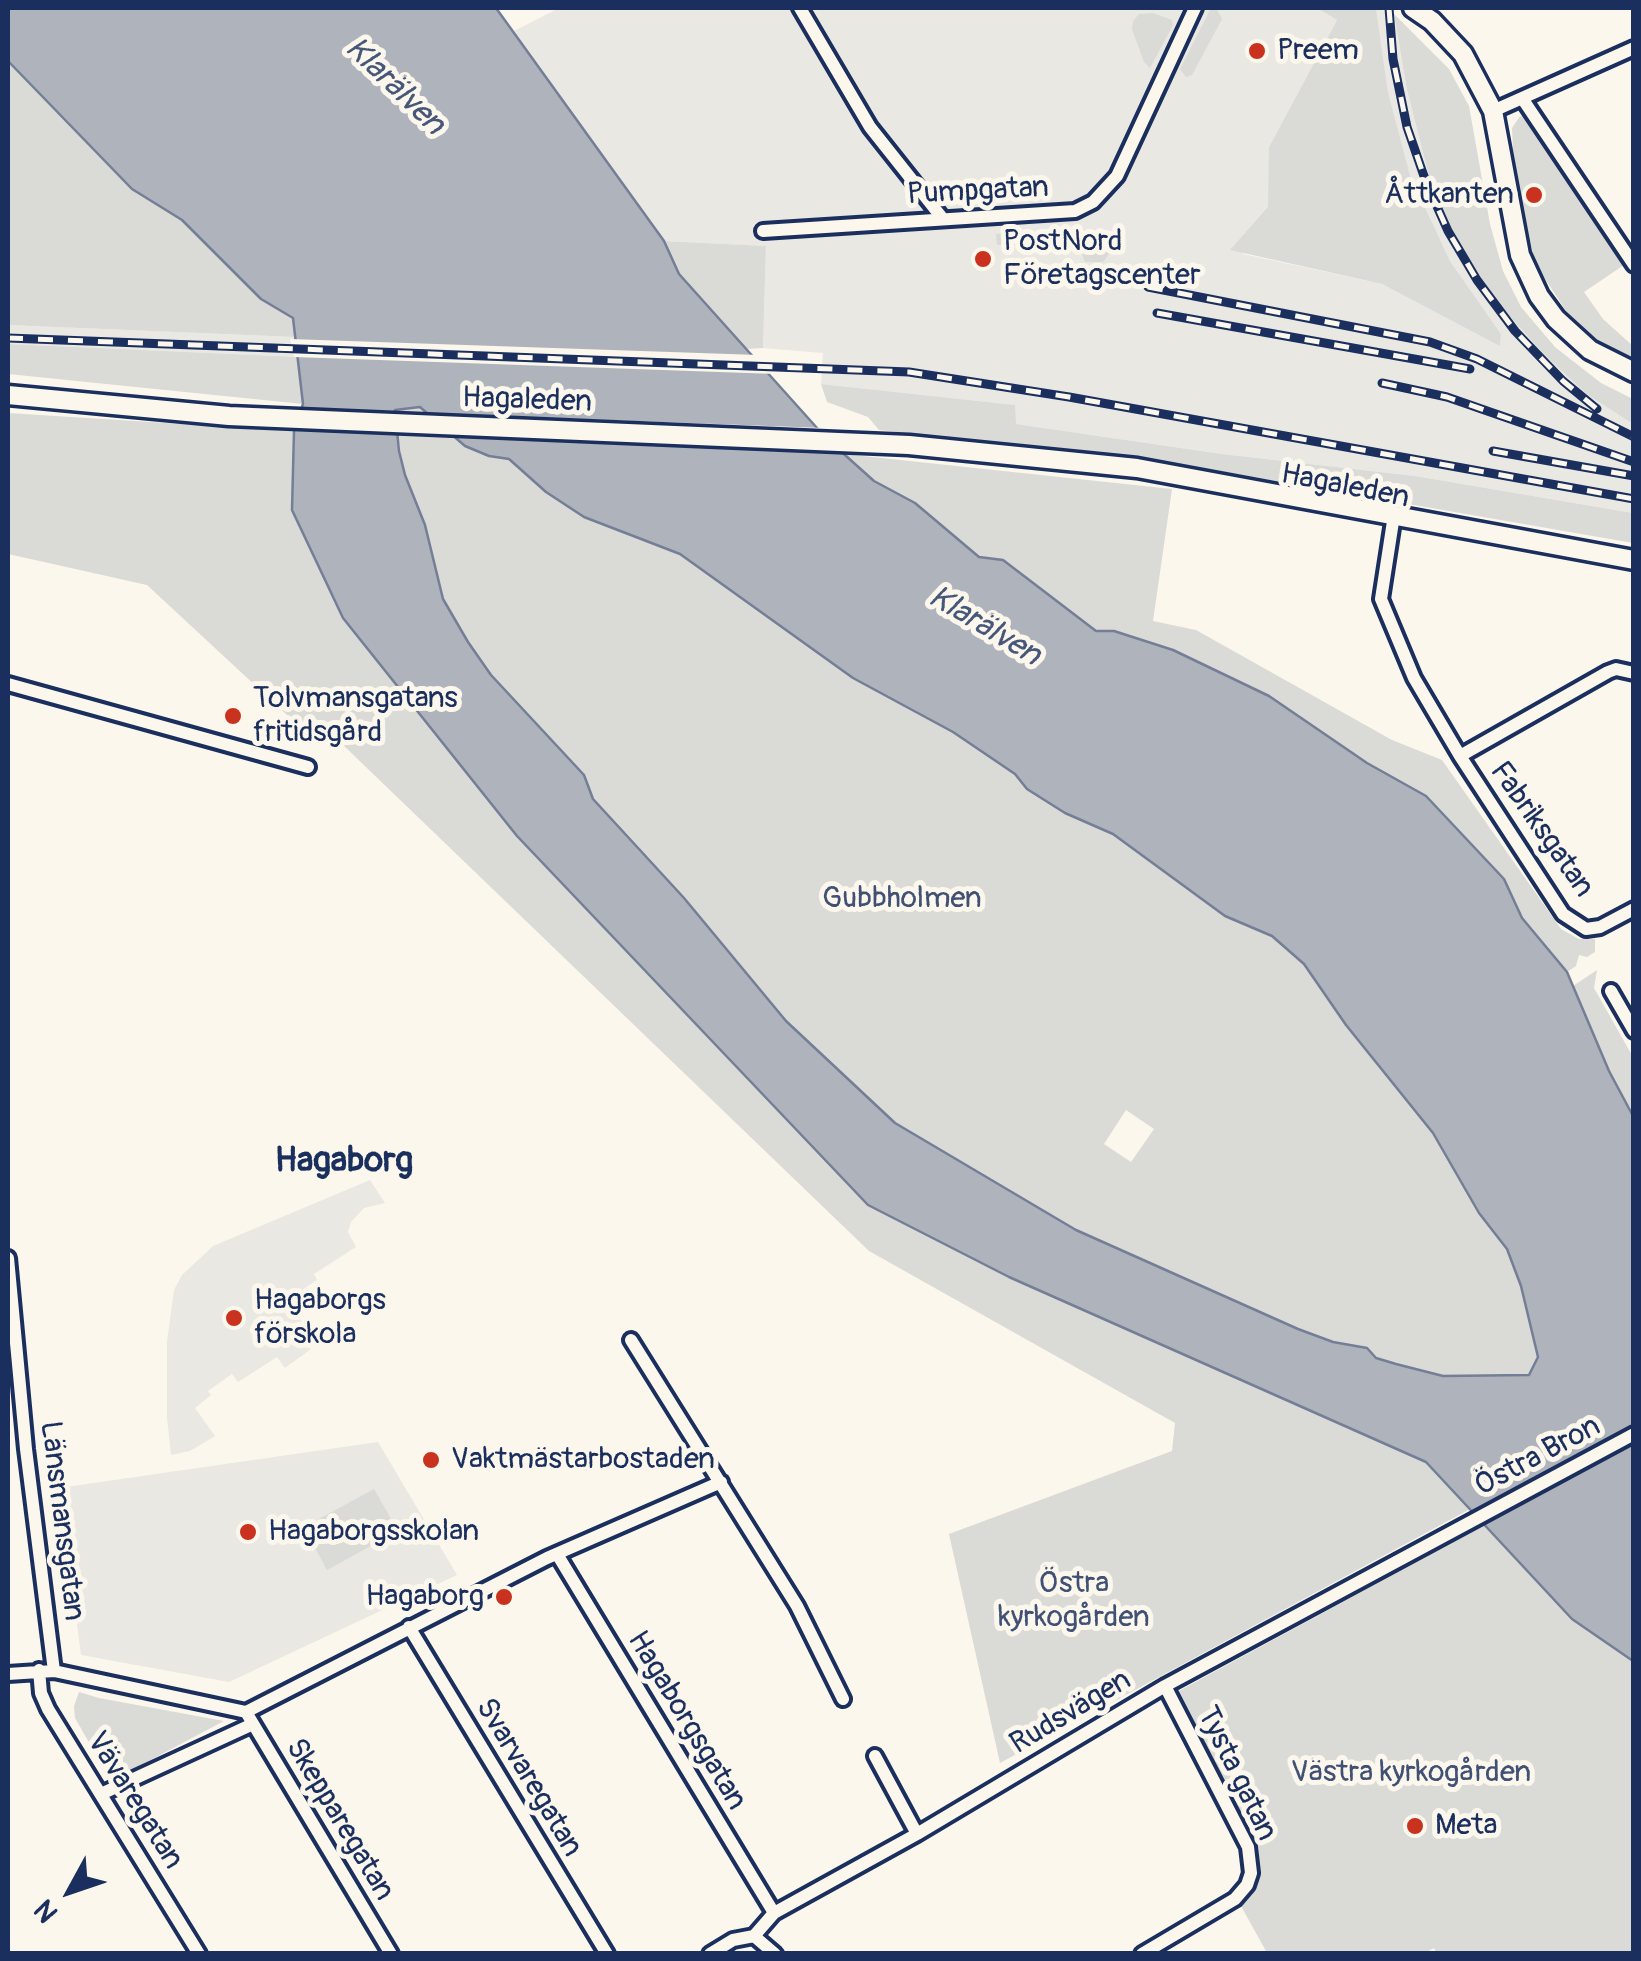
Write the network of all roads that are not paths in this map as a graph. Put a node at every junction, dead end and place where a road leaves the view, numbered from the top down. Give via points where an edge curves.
1 (800, 8) edge
2 (1194, 8) edge
3 (1414, 8) edge
4 (1434, 14) edge
5 (1634, 48) edge
6 (1522, 98) junction
7 (1493, 111) junction
8 (943, 219) junction
9 (762, 231) dead end
10 (1634, 265) edge
11 (1634, 372) edge
12 (8, 395) edge
13 (1393, 520) junction
14 (1634, 560) edge
15 (1634, 569) edge
16 (1634, 673) edge
17 (8, 684) edge
18 (1460, 756) junction
19 (308, 767) dead end
20 (1634, 909) edge
21 (1610, 991) dead end
22 (1634, 1031) edge
23 (8, 1258) edge
24 (631, 1340) dead end
25 (1634, 1434) edge
26 (721, 1482) junction
27 (1466, 1524) joint
28 (556, 1554) junction
29 (409, 1627) junction
30 (38, 1670) junction
31 (54, 1670) junction
32 (8, 1674) edge
33 (1165, 1686) junction
34 (844, 1699) dead end
35 (249, 1718) junction
36 (875, 1756) dead end
37 (102, 1794) junction
38 (917, 1834) junction
39 (774, 1913) junction
40 (754, 1936) junction
41 (199, 1954) edge
42 (391, 1954) edge
43 (608, 1954) edge
44 (710, 1954) edge
45 (776, 1954) edge
46 (1142, 1954) edge

1 - 8 street via 870,127
2 - 8 street, Pumpgatan via 1117,176 1094,202 1075,211
3 - 4 street
4 - 7 street
5 - 6 street
6 - 7 street
6 - 10 street
7 - 11 street via 1506,197 1528,275 1571,334
8 - 9 street, Pumpgatan
12 - 13 street, Hagaleden via 229,416 909,445 1045,460
13 - 14 street, Hagaleden
13 - 15 street, Hagaleden
13 - 18 street, Fabriksgatan via 1381,599 1414,678
16 - 18 street via 1608,672
17 - 19 street
18 - 20 street, Fabriksgatan via 1563,914 1586,928
21 - 22 street
23 - 31 street, Länsmansgatan
24 - 26 street
25 - 27 street, Östra Bron
26 - 28 street
26 - 34 street
27 - 33 street, Rudsvägen
28 - 29 street
28 - 39 street, Hagaborgsgatan
29 - 35 street
29 - 43 street, Svarvaregatan
30 - 31 street
30 - 32 street
30 - 37 street, Vävaregatan via 48,1709
31 - 35 street
33 - 38 street, Rudsvägen
33 - 46 street, Tysta gatan via 1248,1846 1251,1873 1236,1899
35 - 37 street
35 - 42 street, Skepparegatan
36 - 38 street
37 - 41 street, Vävaregatan
38 - 39 street, Rudsvägen
39 - 40 street, Rudsvägen
40 - 44 street, Rudsvägen
40 - 45 street

